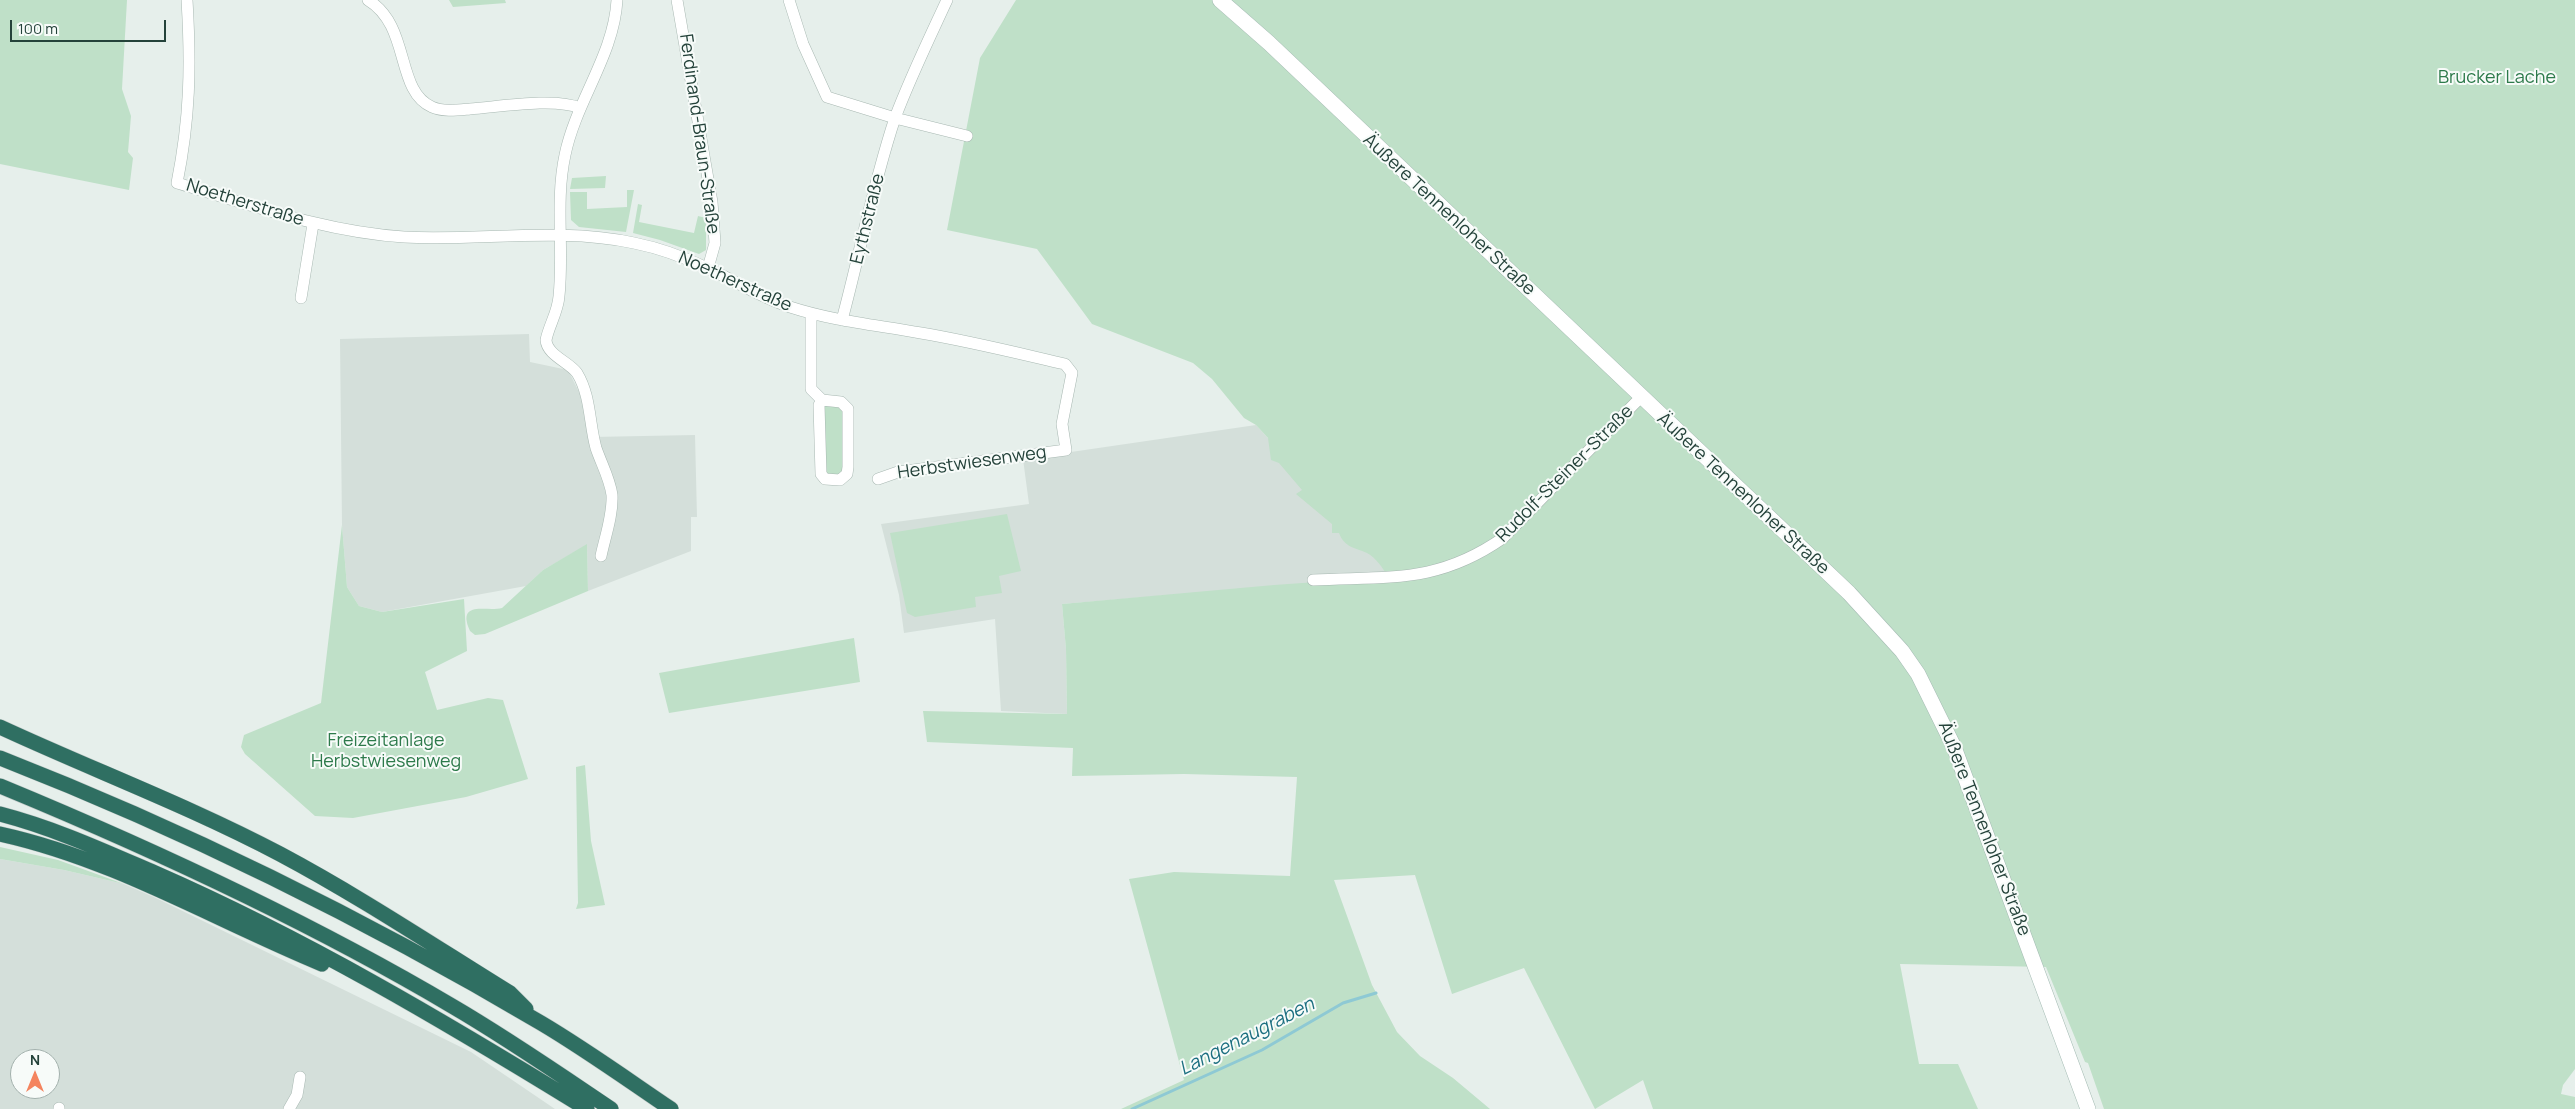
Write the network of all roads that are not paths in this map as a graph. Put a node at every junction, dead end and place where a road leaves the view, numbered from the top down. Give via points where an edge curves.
1 (187, 0) edge
2 (368, 0) edge
3 (618, 0) edge
4 (677, 0) edge
5 (789, 0) edge
6 (947, 0) edge
7 (1220, 0) edge
8 (580, 108) junction
9 (896, 118) junction
10 (967, 136) dead end
11 (312, 224) junction
12 (561, 236) junction
13 (708, 268) junction
14 (300, 298) dead end
15 (811, 313) junction
16 (842, 320) junction
17 (1641, 397) junction
18 (822, 400) junction
19 (1066, 450) joint
20 (878, 479) dead end
21 (600, 556) dead end
22 (1313, 580) dead end
23 (2, 729) edge
24 (0, 758) edge
25 (0, 786) edge
26 (0, 814) edge
27 (0, 834) edge
28 (416, 1007) junction
29 (542, 1024) junction
30 (300, 1077) dead end
31 (289, 1109) edge
32 (587, 1109) edge
33 (611, 1109) edge
34 (671, 1109) edge
35 (2088, 1109) edge

1 - 11 street, Noetherstraße via 190,89 186,137 177,183
2 - 8 street via 378,7 396,34 412,88 432,107 456,110 559,103
3 - 8 street via 611,35
4 - 13 street, Ferdinand-Braun-Straße via 712,202 715,243
5 - 9 street via 803,44 827,97
6 - 9 street, Eythstraße
7 - 17 street, Äußere Tennenloher Straße
8 - 12 street via 569,137 563,167
9 - 10 street
9 - 16 street, Eythstraße
11 - 12 street, Noetherstraße via 405,237
11 - 14 street, Noetherstraße
12 - 13 street, Noetherstraße via 633,243
12 - 21 street via 559,300 546,344 570,365 580,380 593,422 596,447 610,486 611,506
13 - 15 street, Noetherstraße via 772,302
15 - 16 street, Noetherstraße
15 - 18 street via 812,389
16 - 19 street, Noetherstraße via 932,335 1065,364 1072,373 1062,424
17 - 22 street, Rudolf-Steiner-Straße via 1503,538 1485,550 1452,566 1418,575
17 - 35 street, Äußere Tennenloher Straße via 1849,593 1902,651 1918,674 1954,747
18 - 18 street via 819,405 821,474 825,479 840,480 847,474 848,466 848,408 841,402
19 - 20 street, Herbstwiesenweg via 898,472
23 - 29 highway via 189,810 280,854 510,993
24 - 29 highway via 132,812 339,909
25 - 33 highway via 127,840 340,944 453,1006
26 - 28 highway via 68,835 205,894 349,968
27 - 28 highway via 76,854
28 - 32 highway
29 - 34 highway
30 - 31 street via 297,1095

